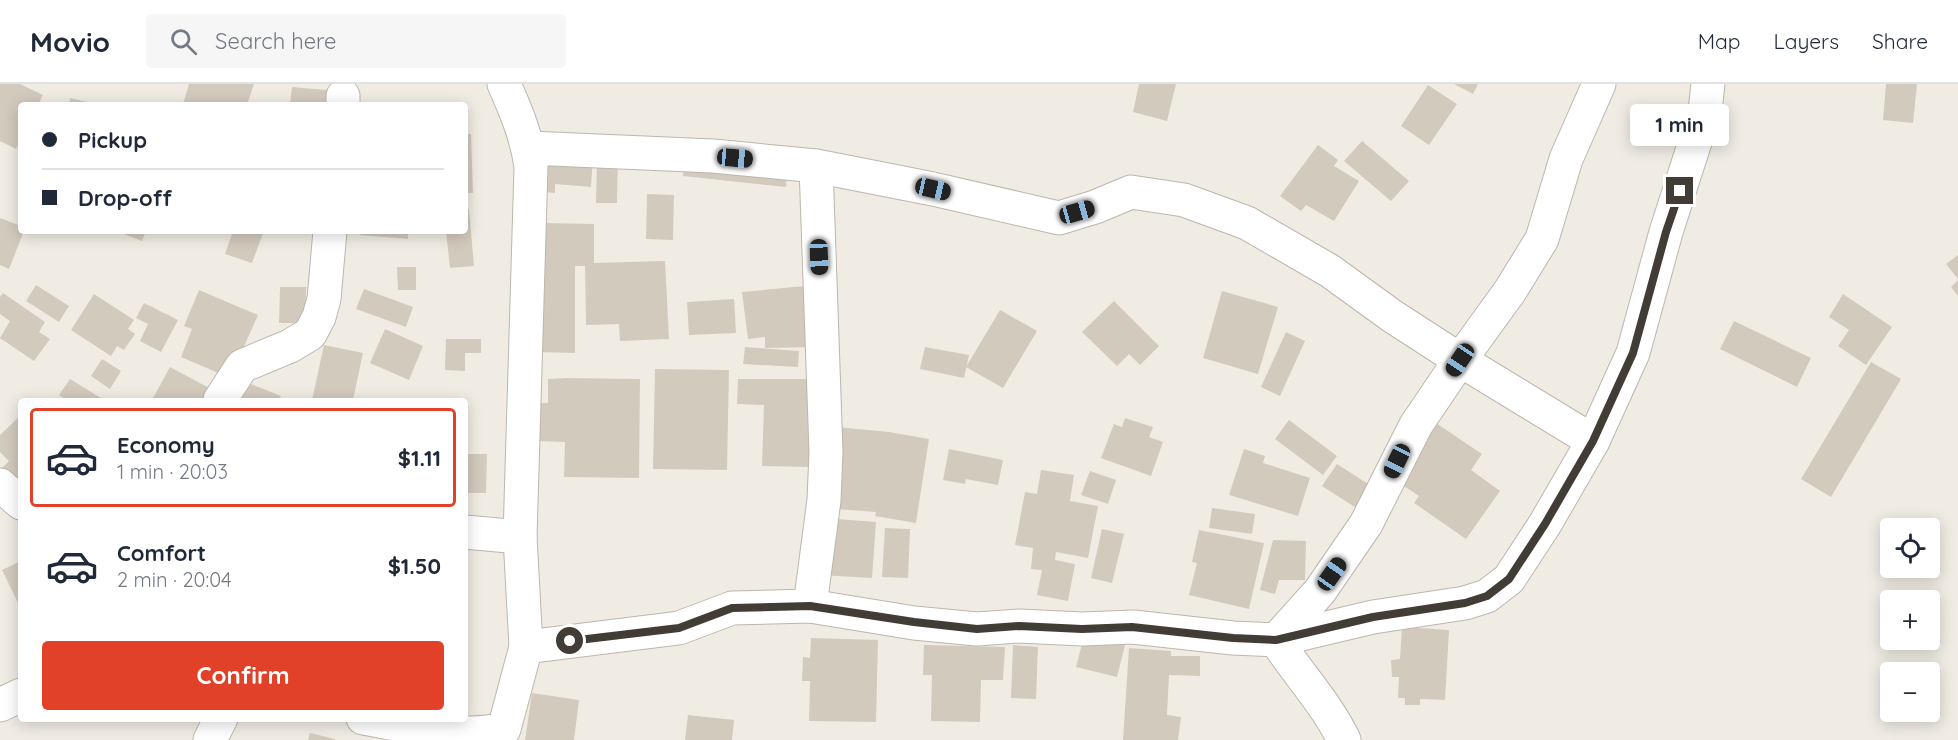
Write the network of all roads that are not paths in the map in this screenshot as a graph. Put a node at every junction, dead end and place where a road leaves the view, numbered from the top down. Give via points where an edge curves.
1 (504, 84) edge
2 (1599, 84) edge
3 (1708, 84) edge
4 (529, 148) junction
5 (816, 166) junction
6 (330, 234) edge
7 (1460, 360) junction
8 (221, 398) edge
9 (1593, 441) junction
10 (0, 485) edge
11 (18, 500) edge
12 (468, 532) edge
13 (520, 537) junction
14 (810, 606) junction
15 (1276, 640) junction
16 (526, 646) junction
17 (18, 696) edge
18 (0, 705) edge
19 (219, 722) edge
20 (387, 722) edge
21 (210, 740) edge
22 (1344, 740) edge

1 - 4 street
2 - 7 street via 1566,159 1542,239
3 - 9 street via 1705,111 1633,353
4 - 5 street via 713,156
4 - 13 street
5 - 7 street via 1059,218 1131,192 1184,200 1247,222 1330,271
5 - 14 street via 826,453
6 - 8 street via 324,299 310,334 242,366
7 - 9 street
7 - 15 street via 1416,425 1366,524 1320,591
9 - 15 street via 1509,579 1487,596
10 - 11 street
12 - 13 street
13 - 16 street
14 - 15 street via 977,629 1132,627
14 - 16 street via 732,608 679,628
15 - 22 street via 1335,721
16 - 20 street via 504,729 487,734 453,733
17 - 18 street
19 - 21 street

